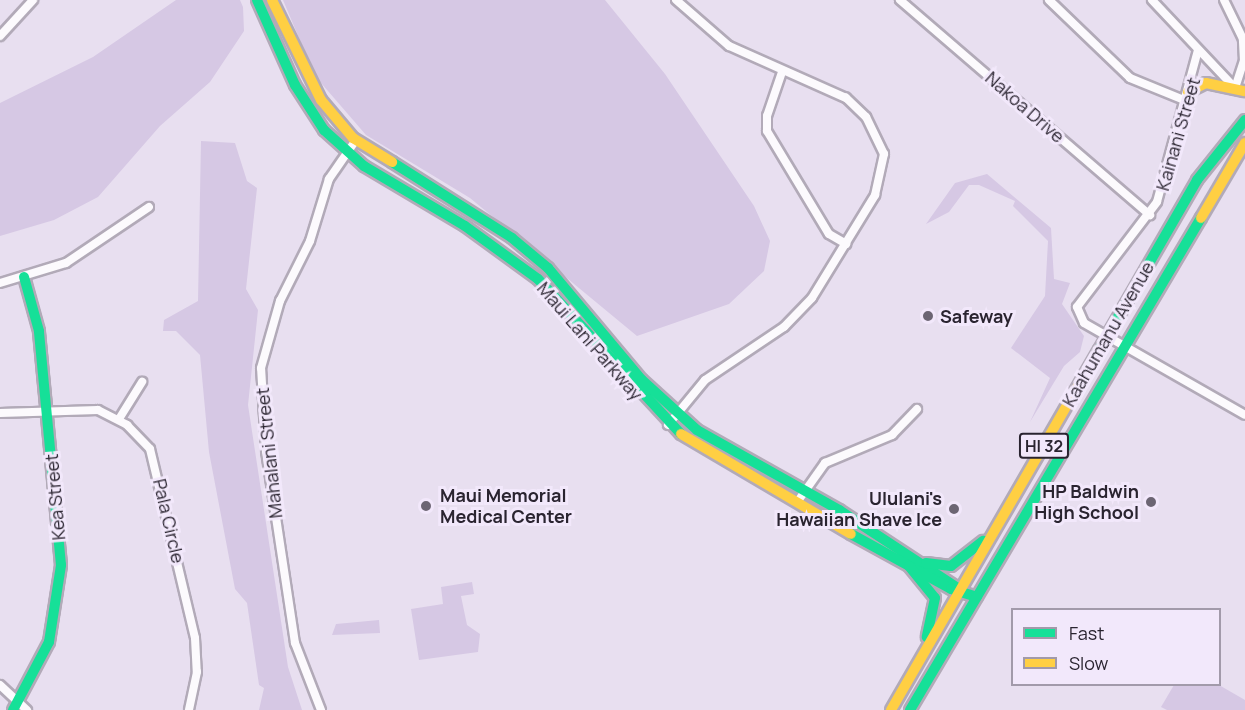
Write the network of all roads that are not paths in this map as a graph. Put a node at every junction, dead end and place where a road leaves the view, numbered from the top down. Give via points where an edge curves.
1 (33, 0) edge
2 (257, 0) edge
3 (272, 0) edge
4 (676, 0) edge
5 (900, 0) edge
6 (1049, 0) edge
7 (1152, 0) edge
8 (1224, 0) edge
9 (0, 36) edge
10 (1198, 50) junction
11 (782, 72) junction
12 (1241, 89) edge
13 (1186, 96) junction
14 (1245, 120) edge
15 (356, 140) junction
16 (1245, 142) edge
17 (346, 152) junction
18 (1197, 180) junction
19 (149, 207) dead end
20 (1203, 209) junction
21 (1178, 212) junction
22 (1150, 215) junction
23 (846, 244) junction
24 (24, 277) junction
25 (0, 282) edge
26 (1107, 336) junction
27 (1122, 345) junction
28 (142, 382) dead end
29 (917, 409) dead end
30 (46, 411) junction
31 (0, 413) edge
32 (677, 413) junction
33 (1245, 415) edge
34 (119, 419) junction
35 (668, 425) junction
36 (804, 491) junction
37 (798, 501) junction
38 (998, 525) junction
39 (926, 563) junction
40 (909, 566) junction
41 (961, 590) junction
42 (977, 597) junction
43 (920, 661) junction
44 (0, 685) edge
45 (20, 707) edge
46 (189, 710) edge
47 (321, 710) edge
48 (891, 710) edge
49 (910, 710) edge

1 - 9 street
2 - 17 main road, Maui Lani Parkway via 308,108
3 - 15 main road, Maui Lani Parkway via 321,100
4 - 11 street via 729,46
5 - 22 street, Nakoa Drive
6 - 13 street via 1130,78
7 - 10 street
8 - 12 street via 1244,39
10 - 12 street
10 - 13 street, Kainani Street
11 - 23 street via 767,116 767,131 829,234
11 - 23 street via 846,98 879,138 883,171
12 - 13 main road via 1201,83
13 - 22 street, Kainani Street via 1167,179
14 - 18 main road, Kaahumanu Avenue / HI 32
15 - 17 street, Mahalani Street
15 - 32 main road, Maui Lani Parkway via 512,238 548,268
16 - 20 main road, Kaahumanu Avenue / HI 32
17 - 35 main road, Maui Lani Parkway via 503,251 538,279 631,390
17 - 47 street, Mahalani Street via 329,179 310,241 280,301 261,369 266,451 295,643
18 - 20 main road
18 - 21 main road, Kaahumanu Avenue / HI 32
19 - 24 street via 90,250
20 - 21 main road
20 - 27 main road, Kaahumanu Avenue / HI 32
21 - 26 main road, Kaahumanu Avenue / HI 32
22 - 26 street, Kainani Street via 1077,303 1084,323
23 - 32 street via 812,298 784,327 705,380
24 - 25 street
24 - 30 main road, Kea Street via 39,331
26 - 27 street, Kainani Street
26 - 38 main road, Kaahumanu Avenue / HI 32
27 - 33 street, Kainani Street
27 - 42 main road, Kaahumanu Avenue / HI 32
28 - 34 street
29 - 36 street via 892,435 825,463
30 - 31 street, Pala Circle
30 - 34 street, Pala Circle via 98,411
30 - 45 main road, Kea Street via 60,555 59,597 49,642
32 - 35 street
32 - 36 main road, Maui Lani Parkway
34 - 46 street, Pala Circle via 144,439 156,463 195,638
35 - 37 main road, Maui Lani Parkway
36 - 37 street
36 - 39 main road, Maui Lani Parkway
37 - 40 main road, Maui Lani Parkway
38 - 39 main road via 959,563
38 - 41 main road, Kaahumanu Avenue / HI 32
39 - 41 main road, Maui Lani Parkway
40 - 41 main road, Maui Lani Parkway
40 - 43 main road via 936,598
41 - 42 main road, Maui Lani Parkway
41 - 43 main road, Kaahumanu Avenue / HI 32
42 - 49 main road, Kaahumanu Avenue / HI 32
43 - 48 main road, Kaahumanu Avenue / HI 32
44 - 45 street

